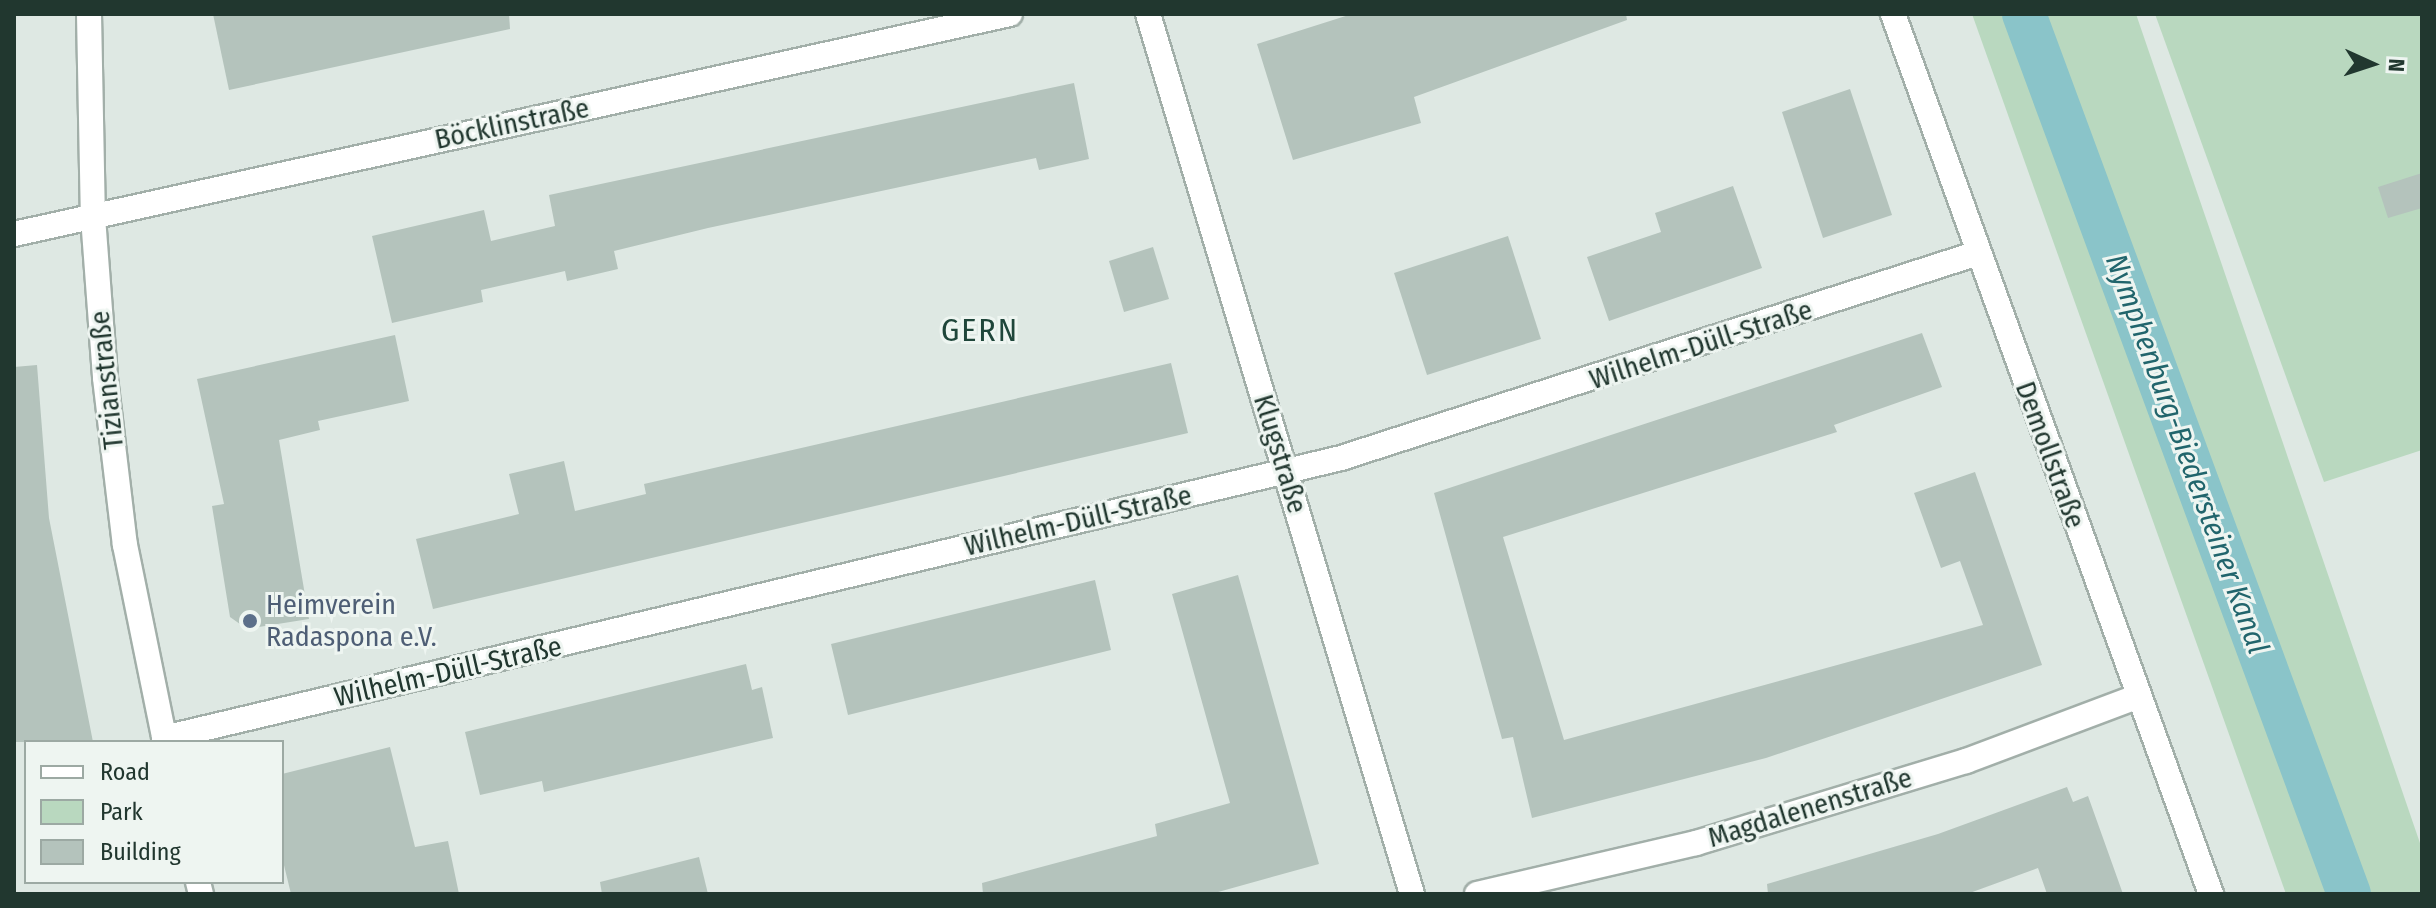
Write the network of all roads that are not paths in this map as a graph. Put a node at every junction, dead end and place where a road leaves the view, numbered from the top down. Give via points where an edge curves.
1 (89, 14) edge
2 (1010, 14) edge
3 (1148, 14) edge
4 (1893, 14) edge
5 (93, 217) junction
6 (14, 234) edge
7 (1978, 253) junction
8 (1286, 472) junction
9 (2136, 697) junction
10 (164, 740) edge
11 (1412, 894) edge
12 (1477, 894) edge
13 (2211, 894) edge

1 - 5 street, Tizianstraße
2 - 5 street, Böcklinstraße
3 - 8 street, Klugstraße via 1208,228
4 - 7 street, Demollstraße
5 - 6 street, Böcklinstraße
5 - 10 street, Tizianstraße via 125,545
7 - 8 street, Wilhelm-Düll-Straße via 1607,376
7 - 9 street, Demollstraße
8 - 10 street, Wilhelm-Düll-Straße
8 - 11 street, Klugstraße
9 - 12 street, Magdalenenstraße via 1966,761 1696,843
9 - 13 street, Demollstraße

